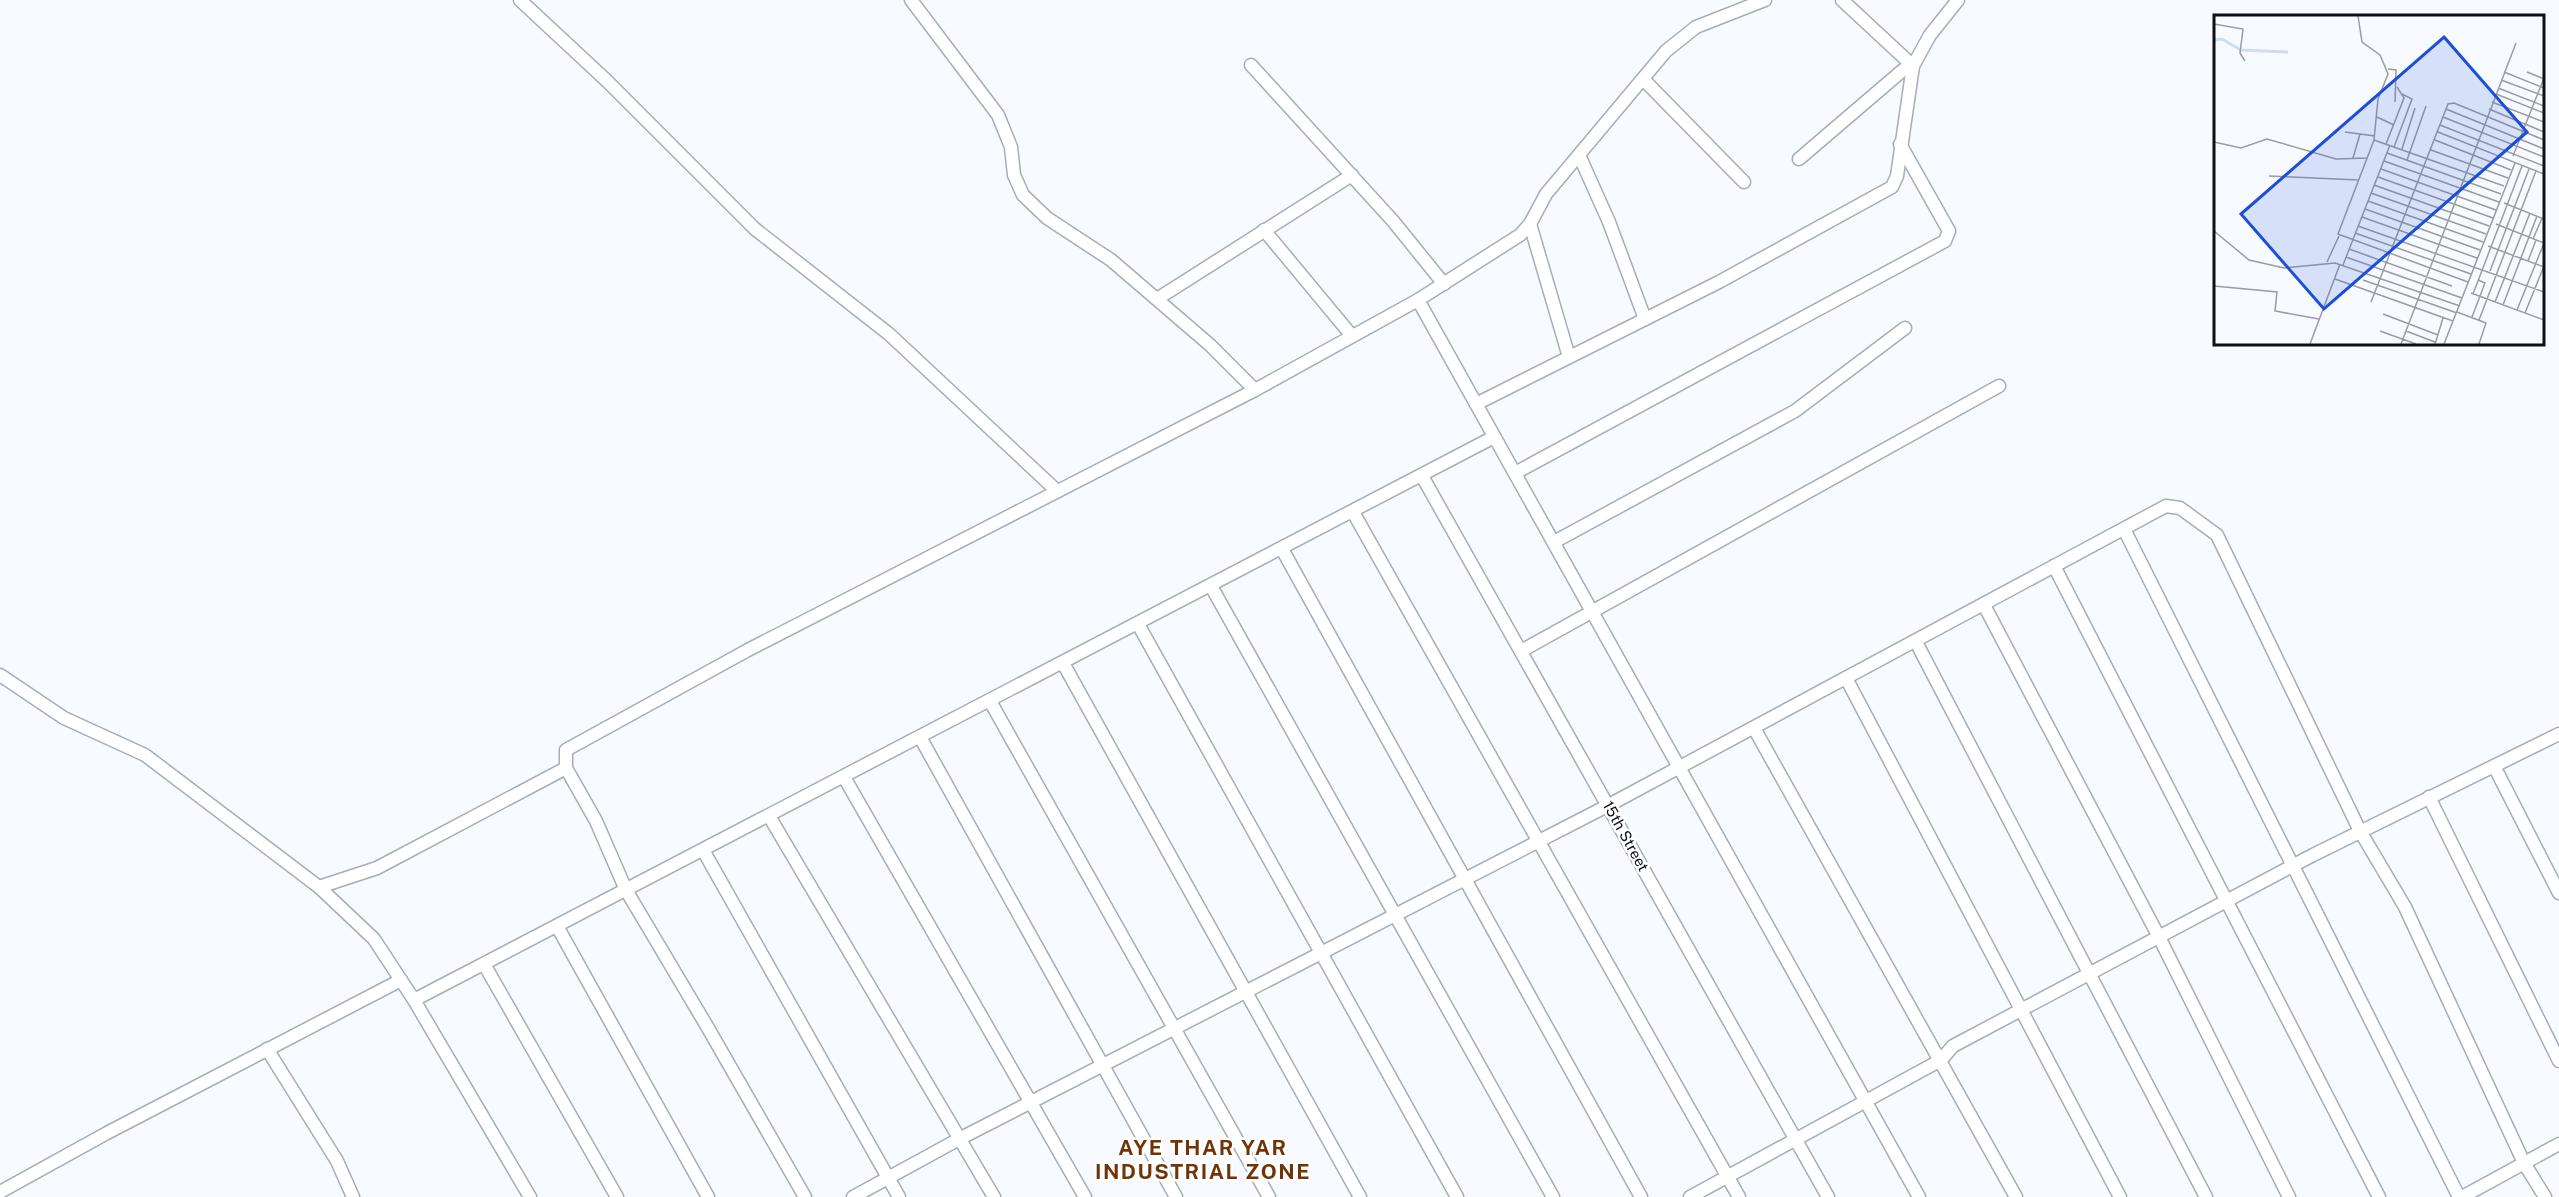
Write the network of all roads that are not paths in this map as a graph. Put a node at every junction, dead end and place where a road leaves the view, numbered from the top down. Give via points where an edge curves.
1 (520, 0) edge
2 (911, 0) edge
3 (1765, 0) edge
4 (1842, 0) edge
5 (1958, 0) edge
6 (1251, 64) dead end
7 (1913, 66) junction
8 (1644, 80) junction
9 (1900, 144) junction
10 (1579, 155) junction
11 (1798, 159) dead end
12 (1352, 175) junction
13 (1744, 182) dead end
14 (1530, 224) junction
15 (1264, 230) junction
16 (1444, 284) junction
17 (1157, 299) junction
18 (1418, 300) junction
19 (1646, 319) junction
20 (1905, 328) dead end
21 (1352, 336) junction
22 (1569, 357) junction
23 (1999, 386) dead end
24 (1255, 390) junction
25 (1476, 404) junction
26 (1494, 437) junction
27 (1515, 473) junction
28 (1422, 476) junction
29 (1057, 491) junction
30 (1353, 512) junction
31 (2124, 529) junction
32 (1554, 542) junction
33 (1282, 549) junction
34 (2054, 566) junction
35 (1211, 586) junction
36 (1984, 604) junction
37 (1593, 613) junction
38 (1138, 624) junction
39 (1916, 642) junction
40 (1521, 651) junction
41 (1063, 663) junction
42 (0, 675) edge
43 (1846, 678) junction
44 (990, 701) junction
45 (1754, 728) junction
46 (2559, 734) edge
47 (920, 737) junction
48 (2494, 766) junction
49 (1680, 767) junction
50 (566, 768) junction
51 (844, 777) junction
52 (2429, 797) junction
53 (1609, 805) junction
54 (769, 816) junction
55 (2360, 831) junction
56 (1539, 841) junction
57 (703, 850) junction
58 (2294, 865) junction
59 (1466, 878) junction
60 (319, 887) junction
61 (626, 890) junction
62 (2559, 893) edge
63 (2227, 902) junction
64 (1395, 916) junction
65 (557, 926) junction
66 (2159, 937) junction
67 (1321, 953) junction
68 (484, 964) junction
69 (2090, 973) junction
70 (401, 980) junction
71 (1245, 992) junction
72 (414, 1000) junction
73 (2022, 1010) junction
74 (1176, 1029) junction
75 (267, 1049) junction
76 (1941, 1060) junction
77 (2559, 1061) edge
78 (1103, 1066) junction
79 (1866, 1102) junction
80 (1032, 1103) junction
81 (961, 1138) junction
82 (1796, 1140) junction
83 (2559, 1144) edge
84 (2524, 1163) junction
85 (889, 1178) junction
86 (1728, 1178) junction
87 (0, 1192) edge
88 (354, 1197) edge
89 (530, 1197) edge
90 (617, 1197) edge
91 (708, 1197) edge
92 (804, 1197) edge
93 (853, 1197) edge
94 (899, 1197) edge
95 (994, 1197) edge
96 (1085, 1197) edge
97 (1176, 1197) edge
98 (1269, 1197) edge
99 (1360, 1197) edge
100 (1457, 1197) edge
101 (1553, 1197) edge
102 (1641, 1197) edge
103 (1690, 1197) edge
104 (1738, 1197) edge
105 (1828, 1197) edge
106 (1919, 1197) edge
107 (2016, 1197) edge
108 (2120, 1197) edge
109 (2206, 1197) edge
110 (2289, 1197) edge
111 (2379, 1197) edge
112 (2460, 1197) edge
113 (2545, 1197) edge

1 - 29 street via 755,229 889,334
2 - 17 street via 998,115 1023,195 1047,218 1111,260
3 - 8 street via 1696,27 1666,51
4 - 7 street
5 - 7 street via 1930,35
6 - 12 street
7 - 9 street
7 - 11 street via 1903,70
8 - 10 street
8 - 13 street
9 - 19 street via 1892,187
9 - 27 street via 1949,231 1945,241
10 - 14 street via 1546,194
10 - 19 street
12 - 15 street
12 - 16 street
14 - 16 street via 1510,242
14 - 22 street
15 - 17 street
15 - 21 street
16 - 18 street
17 - 24 street
18 - 21 street
18 - 25 street
19 - 22 street
20 - 32 street via 1795,411
21 - 24 street
22 - 25 street
23 - 37 street
24 - 29 street
25 - 26 street
26 - 27 street
26 - 28 street
27 - 32 street
28 - 30 street
28 - 40 street, 15th Street
29 - 50 street via 758,645 566,750
30 - 33 street
30 - 56 street
31 - 34 street
31 - 55 street via 2166,506 2180,508 2217,535
31 - 58 street
32 - 37 street
33 - 35 street
33 - 59 street
34 - 36 street
34 - 63 street
35 - 38 street
35 - 64 street
36 - 39 street
36 - 66 street
37 - 40 street
37 - 49 street
38 - 41 street
38 - 67 street
39 - 43 street
39 - 69 street
40 - 53 street, 15th Street
41 - 44 street
41 - 71 street
42 - 60 street via 64,718 145,755
43 - 45 street
43 - 73 street
44 - 47 street
44 - 74 street
45 - 49 street
45 - 76 street
46 - 48 street
47 - 51 street
47 - 78 street
48 - 52 street
48 - 62 street
49 - 53 street
49 - 79 street
50 - 60 street via 377,868
50 - 61 street via 596,820
51 - 54 street
51 - 80 street
52 - 55 street
52 - 77 street
53 - 56 street
53 - 82 street, 15th Street
54 - 57 street
54 - 81 street
55 - 58 street
55 - 84 street via 2405,907
56 - 59 street
56 - 86 street
57 - 61 street
57 - 85 street
58 - 63 street
58 - 112 street
59 - 64 street
59 - 102 street
60 - 70 street via 374,939
61 - 65 street
61 - 92 street
63 - 66 street
63 - 111 street
64 - 67 street
64 - 101 street
65 - 68 street
65 - 91 street
66 - 69 street
66 - 110 street
67 - 71 street
67 - 100 street
68 - 72 street
68 - 90 street
69 - 73 street
69 - 109 street
70 - 72 street
70 - 75 street
71 - 74 street
71 - 99 street
72 - 89 street
73 - 76 street via 1953,1046
73 - 108 street
74 - 78 street
74 - 98 street
75 - 87 street
75 - 88 street via 337,1161
76 - 79 street
76 - 107 street
78 - 80 street
78 - 97 street
79 - 82 street
79 - 106 street
80 - 81 street
80 - 96 street
81 - 85 street
81 - 95 street
82 - 86 street
82 - 105 street, 15th Street
83 - 84 street
84 - 112 street
84 - 113 street
85 - 93 street
85 - 94 street
86 - 103 street
86 - 104 street

